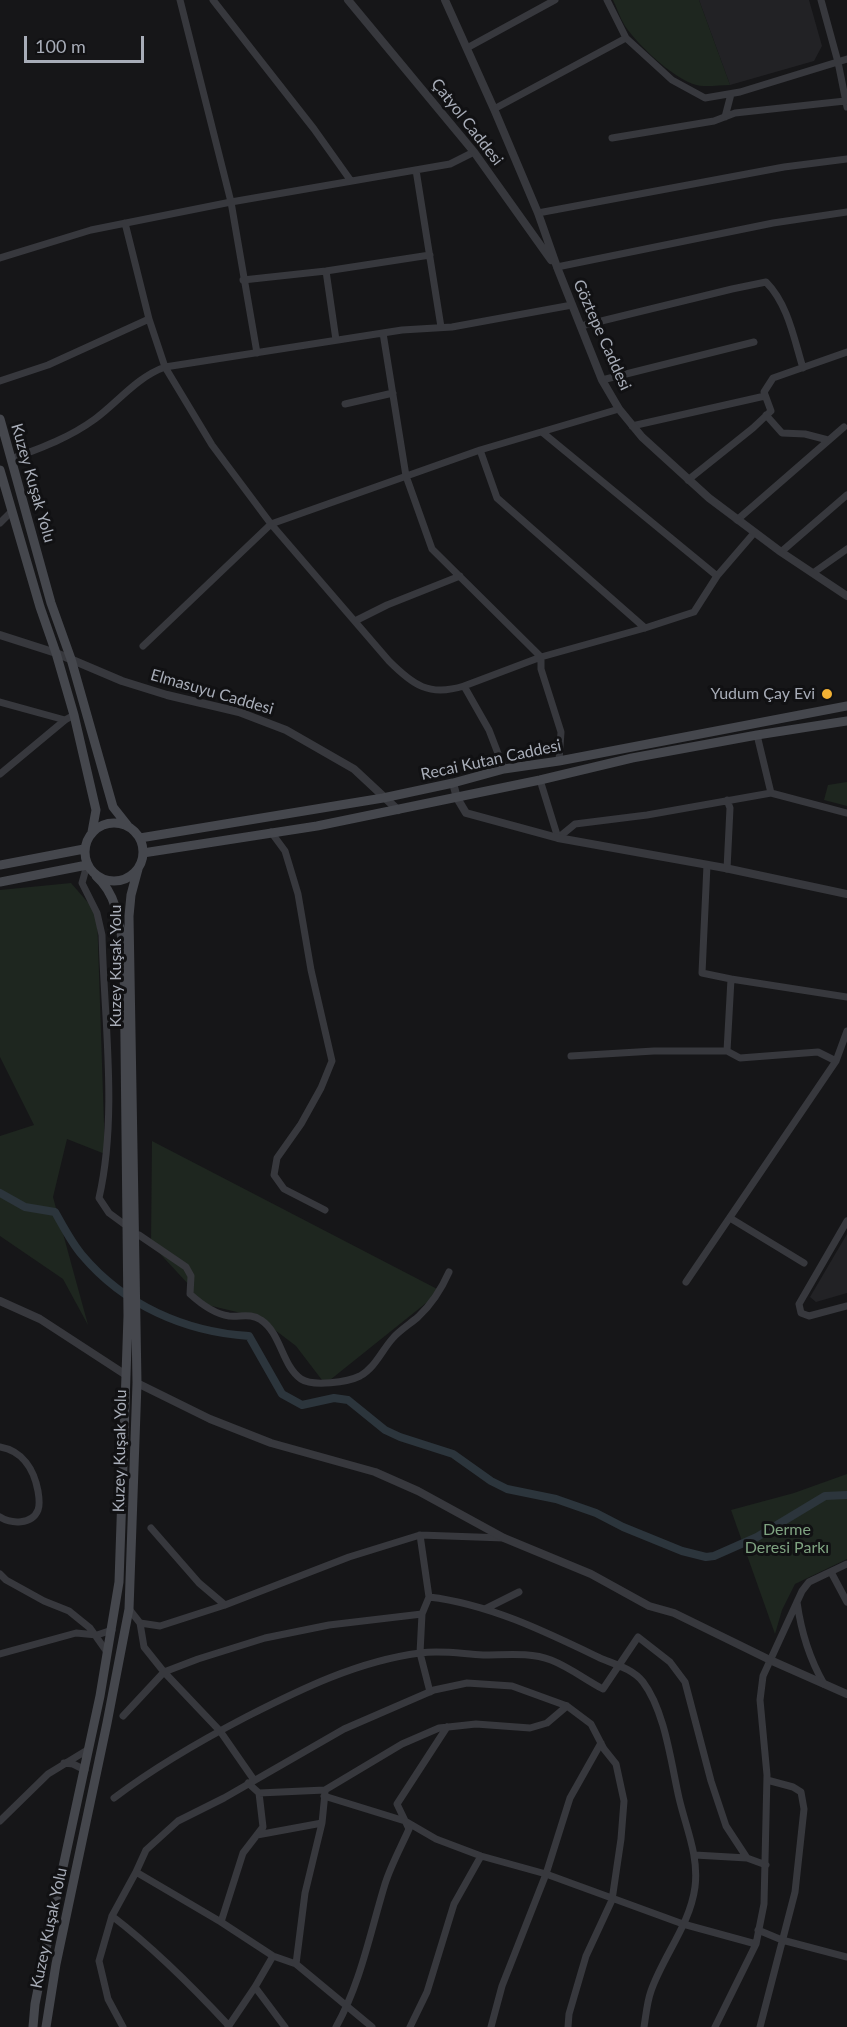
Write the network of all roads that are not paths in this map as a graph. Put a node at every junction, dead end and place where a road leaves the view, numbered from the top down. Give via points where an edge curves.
1 (180, 0) edge
2 (213, 0) edge
3 (348, 0) edge
4 (446, 0) edge
5 (555, 0) edge
6 (607, 0) edge
7 (821, 0) edge
8 (626, 38) junction
9 (467, 48) junction
10 (847, 59) edge
11 (838, 62) junction
12 (731, 94) junction
13 (846, 104) edge
14 (494, 109) junction
15 (725, 117) junction
16 (612, 138) dead end
17 (474, 153) junction
18 (847, 159) edge
19 (416, 170) junction
20 (351, 181) junction
21 (231, 202) junction
22 (847, 212) edge
23 (538, 213) junction
24 (125, 223) junction
25 (430, 255) junction
26 (0, 258) edge
27 (556, 267) junction
28 (326, 271) junction
29 (243, 280) junction
30 (572, 305) junction
31 (149, 319) junction
32 (581, 326) junction
33 (441, 327) junction
34 (383, 333) junction
35 (336, 340) junction
36 (754, 342) dead end
37 (847, 351) edge
38 (257, 353) junction
39 (165, 367) junction
40 (803, 368) junction
41 (602, 380) junction
42 (0, 381) edge
43 (393, 393) junction
44 (765, 396) junction
45 (345, 404) dead end
46 (619, 409) junction
47 (766, 415) junction
48 (0, 419) edge
49 (632, 426) junction
50 (844, 427) dead end
51 (542, 432) junction
52 (828, 441) junction
53 (480, 450) junction
54 (11, 459) junction
55 (0, 470) edge
56 (406, 476) junction
57 (688, 480) junction
58 (847, 495) edge
59 (12, 511) junction
60 (736, 520) junction
61 (0, 523) edge
62 (271, 524) junction
63 (754, 533) junction
64 (847, 549) edge
65 (781, 552) junction
66 (813, 573) junction
67 (459, 576) junction
68 (717, 576) junction
69 (847, 596) edge
70 (355, 621) junction
71 (645, 628) junction
72 (0, 635) edge
73 (143, 646) dead end
74 (56, 653) junction
75 (542, 657) junction
76 (71, 659) junction
77 (464, 686) junction
78 (0, 702) edge
79 (847, 706) edge
80 (74, 715) junction
81 (64, 720) junction
82 (847, 721) edge
83 (757, 735) junction
84 (559, 761) junction
85 (504, 769) junction
86 (0, 774) edge
87 (540, 780) junction
88 (453, 783) junction
89 (771, 793) junction
90 (383, 798) junction
91 (457, 798) junction
92 (727, 800) junction
93 (398, 810) junction
94 (847, 813) edge
95 (128, 826) junction
96 (92, 832) junction
97 (271, 832) junction
98 (140, 838) junction
99 (558, 838) junction
100 (84, 849) junction
101 (143, 853) junction
102 (87, 865) junction
103 (706, 865) junction
104 (0, 866) edge
105 (138, 869) junction
106 (727, 869) junction
107 (96, 876) junction
108 (0, 882) edge
109 (847, 894) edge
110 (731, 979) junction
111 (847, 997) edge
112 (847, 1031) edge
113 (727, 1051) junction
114 (571, 1056) dead end
115 (836, 1061) junction
116 (325, 1210) dead end
117 (730, 1218) junction
118 (847, 1221) edge
119 (124, 1224) dead end
120 (139, 1235) dead end
121 (804, 1263) dead end
122 (449, 1272) dead end
123 (132, 1279) junction
124 (686, 1282) dead end
125 (0, 1301) edge
126 (847, 1305) edge
127 (132, 1319) junction
128 (126, 1375) junction
129 (137, 1383) junction
130 (0, 1447) edge
131 (0, 1517) edge
132 (151, 1528) dead end
133 (420, 1535) junction
134 (504, 1538) junction
135 (847, 1564) edge
136 (831, 1572) junction
137 (0, 1574) edge
138 (519, 1592) dead end
139 (429, 1597) junction
140 (797, 1602) junction
141 (847, 1602) edge
142 (225, 1605) junction
143 (129, 1609) junction
144 (485, 1609) junction
145 (422, 1614) junction
146 (140, 1623) junction
147 (111, 1630) junction
148 (97, 1635) junction
149 (108, 1653) junction
150 (420, 1653) junction
151 (0, 1654) edge
152 (770, 1660) junction
153 (617, 1666) junction
154 (164, 1672) junction
155 (824, 1684) junction
156 (430, 1692) junction
157 (847, 1694) edge
158 (567, 1706) junction
159 (123, 1716) dead end
160 (447, 1727) junction
161 (220, 1731) junction
162 (428, 1733) junction
163 (441, 1737) junction
164 (601, 1743) junction
165 (89, 1749) junction
166 (64, 1763) junction
167 (85, 1770) junction
168 (767, 1780) junction
169 (251, 1781) junction
170 (259, 1793) junction
171 (325, 1793) junction
172 (114, 1798) dead end
173 (0, 1821) edge
174 (405, 1821) junction
175 (322, 1823) junction
176 (257, 1835) junction
177 (481, 1856) junction
178 (695, 1856) junction
179 (747, 1858) junction
180 (766, 1865) junction
181 (136, 1872) junction
182 (546, 1874) junction
183 (612, 1900) junction
184 (112, 1916) junction
185 (221, 1922) junction
186 (683, 1924) junction
187 (758, 1930) junction
188 (782, 1940) junction
189 (756, 1944) junction
190 (273, 1956) junction
191 (847, 1958) edge
192 (296, 1964) junction
193 (255, 1987) junction
194 (347, 2007) junction
195 (33, 2027) edge
196 (46, 2027) edge
197 (123, 2027) edge
198 (228, 2027) edge
199 (285, 2027) edge
200 (336, 2027) edge
201 (372, 2027) edge
202 (410, 2027) edge
203 (491, 2027) edge
204 (568, 2027) edge
205 (644, 2027) edge
206 (715, 2027) edge
207 (760, 2027) edge

1 - 21 street
2 - 20 street
3 - 17 street, Çatyol Caddesi
4 - 9 street, Göztepe Caddesi
5 - 9 street
6 - 8 street
7 - 11 street
8 - 12 street via 672,80 705,98
8 - 14 street
9 - 14 street, Göztepe Caddesi
10 - 11 street
11 - 12 street
11 - 13 street
12 - 15 street
13 - 15 street via 777,107
14 - 23 street, Göztepe Caddesi
15 - 16 street
17 - 19 street via 450,164
17 - 27 street, Çatyol Caddesi
18 - 23 street
19 - 20 street
19 - 25 street
20 - 21 street
21 - 24 street
21 - 29 street
22 - 27 street via 772,223
23 - 27 street, Göztepe Caddesi
24 - 26 street
24 - 31 street
25 - 28 street
25 - 33 street
27 - 30 street, Göztepe Caddesi
28 - 29 street
28 - 35 street
29 - 38 street
30 - 32 street, Göztepe Caddesi
30 - 33 street
31 - 39 street
31 - 42 street via 48,365
32 - 40 street via 766,282 787,316
32 - 41 street, Göztepe Caddesi
33 - 34 street
34 - 35 street
34 - 43 street
35 - 38 street
36 - 41 street
37 - 40 street
38 - 39 street
39 - 54 street via 150,372 78,431
39 - 62 street via 212,445
40 - 44 street via 773,378
41 - 46 street, Göztepe Caddesi
43 - 45 street
43 - 56 street
44 - 47 street via 771,411
44 - 49 street
46 - 49 street, Göztepe Caddesi
46 - 51 street
47 - 52 street via 782,433
47 - 57 street
48 - 54 main road, Kuzey Kuşak Yolu
49 - 57 street, Göztepe Caddesi
50 - 52 street
51 - 53 street
51 - 68 street
52 - 60 street
53 - 56 street
53 - 71 street via 497,498
54 - 76 main road, Kuzey Kuşak Yolu via 51,603
55 - 59 main road, Kuzey Kuşak Yolu
56 - 62 street
56 - 67 street via 432,549
57 - 60 street, Göztepe Caddesi
58 - 65 street
59 - 61 street
59 - 74 main road, Kuzey Kuşak Yolu
60 - 63 street, Göztepe Caddesi
62 - 70 street
62 - 73 street
63 - 65 street, Göztepe Caddesi
63 - 68 street
64 - 66 street
65 - 66 street, Göztepe Caddesi
66 - 69 street, Göztepe Caddesi
67 - 70 street
67 - 75 street
68 - 71 street via 694,612
70 - 77 street via 407,679 438,690
71 - 75 street
72 - 74 street, Elmasuyu Caddesi
74 - 76 street, Elmasuyu Caddesi
74 - 80 main road, Kuzey Kuşak Yolu
75 - 77 street
75 - 84 street via 541,669 561,732
76 - 90 street, Elmasuyu Caddesi via 122,681 239,712 286,730 354,769
76 - 95 main road, Kuzey Kuşak Yolu via 113,807
77 - 85 street via 489,730
78 - 81 street
79 - 84 main road, Recai Kutan Caddesi
80 - 81 street
80 - 96 main road, Kuzey Kuşak Yolu via 96,810
81 - 86 street
82 - 83 main road, Recai Kutan Caddesi
83 - 87 main road, Recai Kutan Caddesi
83 - 89 street
84 - 85 main road, Recai Kutan Caddesi
85 - 88 main road, Recai Kutan Caddesi
87 - 91 main road, Recai Kutan Caddesi
87 - 99 street
88 - 90 main road, Recai Kutan Caddesi
88 - 91 street
89 - 92 street
89 - 94 street
90 - 93 street, Elmasuyu Caddesi
90 - 98 main road, Recai Kutan Caddesi
91 - 93 main road, Recai Kutan Caddesi
91 - 99 street via 466,813
92 - 99 street via 575,824
92 - 106 street
93 - 97 main road, Recai Kutan Caddesi
95 - 96 main road via 109,823
95 - 98 main road
96 - 100 main road
97 - 101 main road, Recai Kutan Caddesi
97 - 116 street via 285,851 298,894 332,1061 301,1124 277,1158 274,1175 284,1189
98 - 101 main road
99 - 103 street
100 - 102 main road
100 - 104 main road
101 - 105 main road
102 - 107 main road
102 - 108 main road
102 - 119 street via 82,883 98,913 102,935 108,1077 105,1167 99,1198
103 - 106 street
103 - 110 street via 702,973
105 - 107 main road via 132,876 114,882
105 - 123 main road, Kuzey Kuşak Yolu via 129,916
106 - 109 street
107 - 123 main road, Kuzey Kuşak Yolu via 109,892 119,916 124,953
110 - 111 street
110 - 113 street
112 - 115 street
113 - 114 street
113 - 115 street via 740,1058 818,1052
115 - 117 street
117 - 121 street
117 - 124 street
118 - 126 street via 800,1304 801,1313 809,1317
120 - 122 street via 186,1267 191,1276 190,1293 199,1303 230,1316 258,1317 271,1327 291,1367 301,1379 313,1383 360,1376 441,1291
123 - 127 main road, Kuzey Kuşak Yolu
125 - 128 street via 40,1319
127 - 128 main road, Kuzey Kuşak Yolu
127 - 129 main road, Kuzey Kuşak Yolu
128 - 147 main road, Kuzey Kuşak Yolu via 119,1582
129 - 134 street via 210,1419 271,1443 375,1472
129 - 143 main road, Kuzey Kuşak Yolu
130 - 131 street via 18,1455 32,1470 39,1497 39,1510 31,1519 11,1522
132 - 142 street via 199,1583
133 - 134 street
133 - 139 street
133 - 142 street via 349,1557
134 - 152 street via 591,1574 649,1606 674,1613
135 - 136 street
136 - 140 street via 809,1582
136 - 141 street
137 - 148 street via 44,1601 69,1611
138 - 144 street
139 - 144 street
139 - 145 street
140 - 152 street
140 - 155 street via 804,1638
142 - 146 street via 160,1626
143 - 146 street
143 - 196 main road, Kuzey Kuşak Yolu
144 - 153 street
145 - 150 street
145 - 154 street via 329,1624 265,1638
146 - 154 street via 144,1647
147 - 148 street
147 - 149 main road, Kuzey Kuşak Yolu
148 - 149 street
148 - 151 street via 76,1633
149 - 165 main road, Kuzey Kuşak Yolu
150 - 153 street via 509,1653 550,1660 603,1689
150 - 156 street
150 - 161 street via 356,1667 292,1693
152 - 155 street
152 - 168 street via 760,1700
153 - 178 street via 633,1672 643,1682 658,1713
153 - 179 street via 638,1638 670,1662 685,1682 722,1815
154 - 159 street
154 - 161 street
155 - 157 street
156 - 158 street via 467,1683 512,1686
156 - 169 street via 344,1729
158 - 160 street via 547,1723 530,1728 476,1724
158 - 164 street via 591,1724
160 - 162 street
160 - 163 street
161 - 169 street
161 - 172 street via 146,1773
162 - 163 street
162 - 171 street via 402,1744
163 - 174 street via 397,1804
164 - 182 street via 570,1798
164 - 183 street via 616,1764 624,1801
165 - 166 street
165 - 167 main road, Kuzey Kuşak Yolu
166 - 167 street
166 - 173 street
167 - 195 main road, Kuzey Kuşak Yolu
168 - 180 street
168 - 188 street via 801,1792 804,1809 795,1892
169 - 170 street
169 - 181 street via 178,1821 146,1850
170 - 171 street
170 - 176 street via 263,1827
171 - 174 street
171 - 175 street
174 - 177 street via 436,1839
174 - 194 street via 409,1829 386,1882
175 - 176 street
175 - 192 street via 305,1893
176 - 185 street via 243,1853
177 - 182 street
177 - 202 street via 454,1904 427,1992
178 - 179 street
178 - 186 street via 695,1889
179 - 180 street
180 - 187 street
181 - 184 street
181 - 185 street
182 - 183 street
182 - 203 street via 502,1986
183 - 186 street
183 - 204 street via 586,1956
184 - 197 street via 99,1961 108,1999
184 - 198 street via 182,1976
185 - 190 street
186 - 189 street
186 - 205 street via 651,1991
187 - 188 street
187 - 189 street
188 - 191 street
188 - 207 street
189 - 206 street
190 - 192 street
190 - 193 street
192 - 194 street
193 - 198 street
193 - 199 street
194 - 200 street
194 - 201 street

